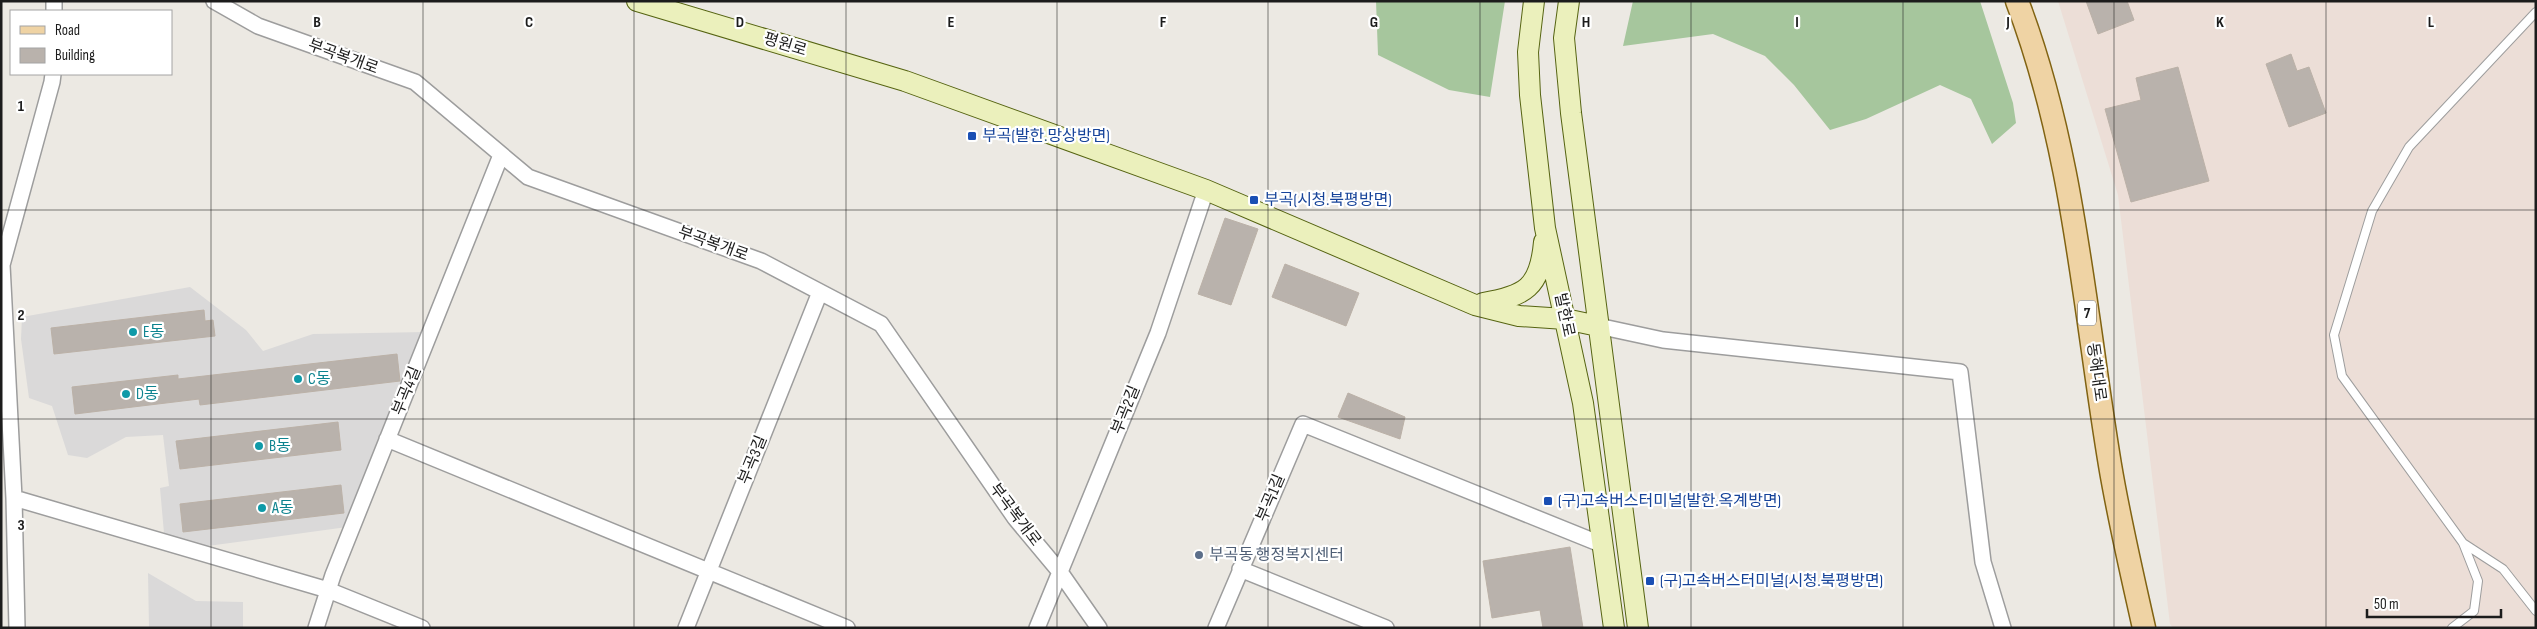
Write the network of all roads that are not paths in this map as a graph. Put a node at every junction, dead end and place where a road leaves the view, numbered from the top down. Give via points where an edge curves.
1 (214, 1) edge
2 (637, 1) edge
3 (1534, 1) edge
4 (1569, 1) edge
5 (2017, 1) edge
6 (2536, 12) edge
7 (53, 75) edge
8 (501, 155) junction
9 (1206, 190) junction
10 (1545, 228) junction
11 (2, 265) edge
12 (820, 292) junction
13 (1475, 305) junction
14 (1565, 319) junction
15 (1598, 326) junction
16 (387, 439) junction
17 (14, 498) junction
18 (2463, 543) junction
19 (1603, 545) junction
20 (1240, 569) junction
21 (709, 571) junction
22 (1060, 572) junction
23 (328, 590) junction
24 (2536, 611) edge
25 (18, 628) edge
26 (316, 628) edge
27 (422, 628) edge
28 (686, 628) edge
29 (847, 628) edge
30 (1037, 628) edge
31 (1099, 628) edge
32 (1216, 628) edge
33 (1386, 628) edge
34 (1614, 628) edge
35 (1638, 628) edge
36 (2003, 628) edge
37 (2144, 628) edge
38 (2452, 628) edge

1 - 8 street, 부곡복개로 via 258,26 415,82
2 - 9 street, 평원로 via 905,81
3 - 10 street, 발한로 via 1528,52 1530,95
4 - 15 street, 발한로 via 1564,38
5 - 37 main road, 동해대로 / 7 via 2052,114 2068,183 2110,466
6 - 18 lane via 2409,147 2372,211 2334,335 2342,376
7 - 11 street
8 - 12 street, 부곡복개로 via 528,177 761,261
8 - 16 street, 부곡4길
9 - 13 street, 평원로
9 - 22 street, 부곡2길 via 1158,333
10 - 13 street via 1542,265 1529,288 1512,298
10 - 14 street, 발한로
11 - 17 street
12 - 21 street, 부곡3길
12 - 22 street, 부곡복개로 via 881,324 1015,518
13 - 14 street, 평원로 via 1519,316
14 - 15 street, 평원로
14 - 19 street, 발한로 via 1583,403
15 - 35 street, 발한로
15 - 36 street via 1662,340 1960,372 1983,562
16 - 21 street
16 - 23 street, 부곡4길
17 - 23 street
17 - 25 street
18 - 24 lane via 2503,569
18 - 38 lane via 2478,581 2474,611
19 - 20 street, 부곡1길 via 1303,424
19 - 34 street, 발한로
20 - 32 street, 부곡1길
20 - 33 street
21 - 28 street, 부곡3길
21 - 29 street
22 - 30 street, 부곡2길
22 - 31 street, 부곡복개로
23 - 26 street, 부곡4길
23 - 27 street

